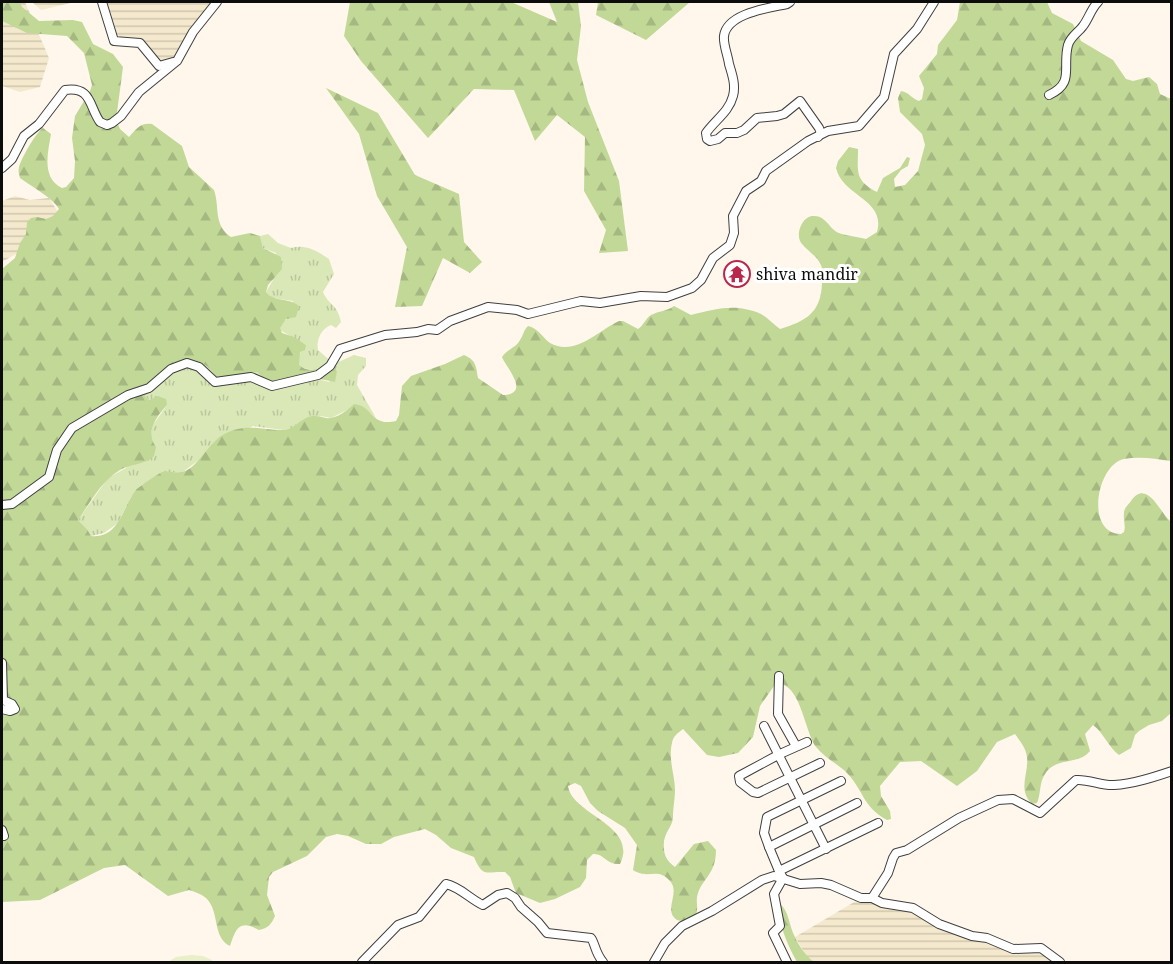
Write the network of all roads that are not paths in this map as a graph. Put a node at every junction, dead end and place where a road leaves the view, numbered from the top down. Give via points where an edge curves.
1 (102, 2) edge
2 (216, 2) edge
3 (787, 2) edge
4 (934, 2) edge
5 (1098, 2) edge
6 (177, 61) junction
7 (1049, 95) dead end
8 (817, 138) junction
9 (2, 168) edge
10 (2, 505) edge
11 (2, 663) edge
12 (779, 676) dead end
13 (2, 709) edge
14 (764, 726) dead end
15 (807, 742) dead end
16 (796, 746) junction
17 (780, 754) junction
18 (820, 763) dead end
19 (1172, 771) edge
20 (791, 777) junction
21 (841, 781) dead end
22 (802, 799) junction
23 (856, 803) dead end
24 (878, 823) dead end
25 (814, 825) junction
26 (2, 830) edge
27 (2, 836) edge
28 (769, 847) junction
29 (826, 849) junction
30 (781, 875) junction
31 (872, 898) junction
32 (362, 963) edge
33 (603, 963) edge
34 (654, 963) edge
35 (787, 963) edge
36 (1060, 963) edge

1 - 6 street via 114,41 140,43 159,66
2 - 6 street
3 - 8 street via 734,20 728,27 724,37 734,94 728,109 706,133 707,139 737,133 762,116 777,116 800,101 819,128
4 - 8 street via 918,29 894,54 884,97 859,126 828,131
5 - 7 street via 1069,44 1065,82 1060,90
6 - 9 street via 107,125 98,120 86,94 65,90
8 - 10 street via 766,171 761,181 746,191 734,216 730,245 713,258 692,288 667,297 581,301 528,314 488,307 437,330 385,335 340,348 330,366 318,375 272,386 251,377 215,382 199,367 187,363 171,369 149,388 128,395 72,428 54,456 49,477 12,504
11 - 13 street via 3,700 15,709
12 - 16 street via 778,714
14 - 17 street
15 - 16 street
16 - 17 street
17 - 20 street
17 - 20 street via 739,776 740,782 758,793
18 - 20 street
19 - 31 street via 1113,785 1076,780 1040,813 1013,799 998,800 897,853
20 - 22 street
21 - 22 street
22 - 25 street
22 - 28 street via 767,817 764,833
23 - 25 street
24 - 29 street
25 - 28 street
25 - 29 street
26 - 27 street
28 - 30 street
29 - 30 street
30 - 31 street via 800,884 821,883 861,898
30 - 34 street via 762,880 682,926 665,943
30 - 35 street via 774,894 780,926 773,933
31 - 36 street via 913,908 939,924 1013,949 1041,948
32 - 33 street via 399,925 419,917 446,884 456,886 483,905 507,893 547,933 591,938

